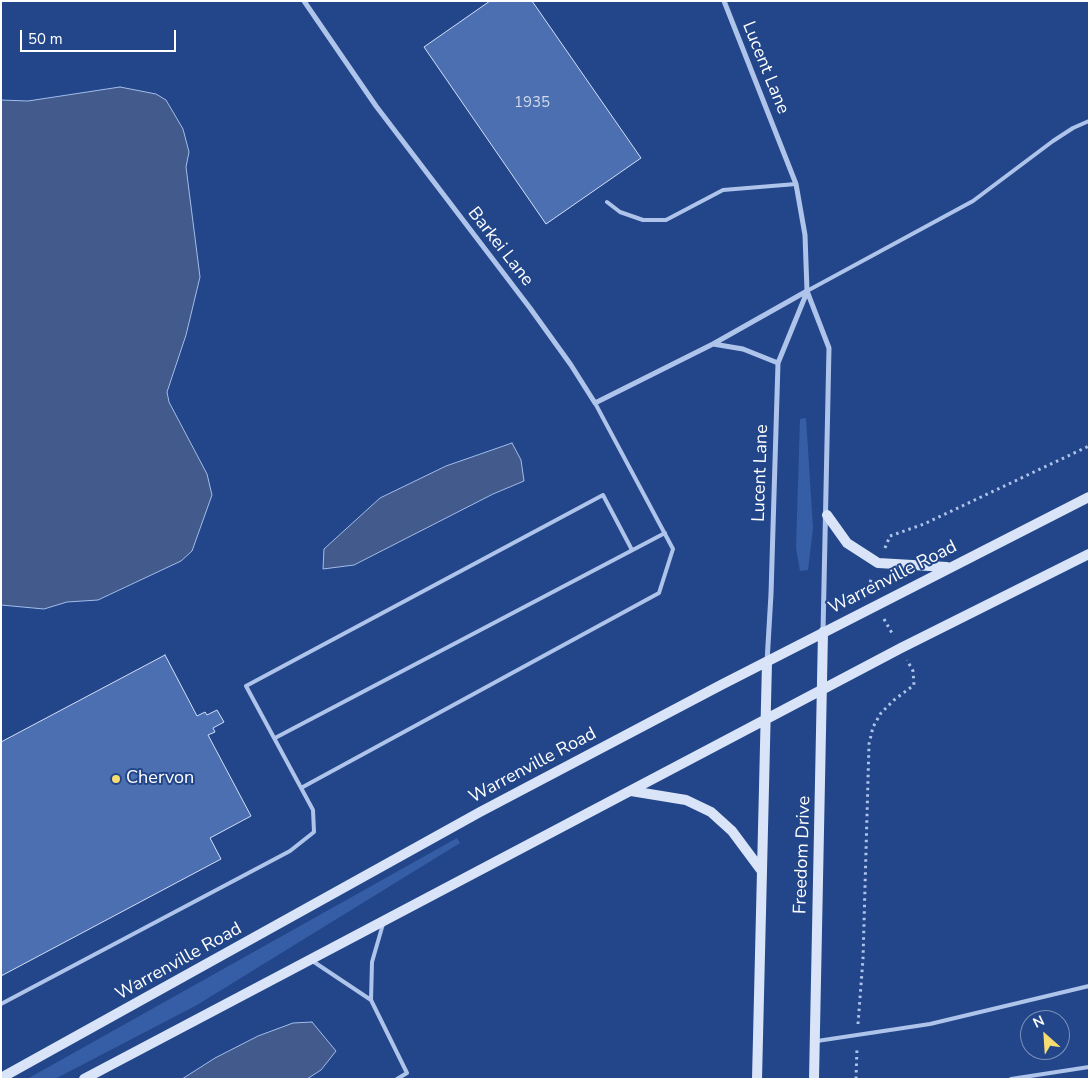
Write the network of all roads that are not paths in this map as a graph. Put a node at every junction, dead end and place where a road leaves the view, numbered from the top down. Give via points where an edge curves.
1 (304, 1) edge
2 (724, 1) edge
3 (1089, 121) edge
4 (796, 184) junction
5 (607, 202) dead end
6 (807, 291) junction
7 (712, 344) junction
8 (778, 363) junction
9 (595, 403) junction
10 (1089, 496) edge
11 (827, 515) junction
12 (665, 533) junction
13 (632, 550) junction
14 (1089, 554) edge
15 (948, 567) junction
16 (823, 632) junction
17 (767, 662) junction
18 (823, 688) junction
19 (767, 718) junction
20 (275, 738) junction
21 (301, 788) junction
22 (631, 790) junction
23 (761, 870) junction
24 (384, 922) junction
25 (311, 960) junction
26 (1089, 986) edge
27 (371, 1000) junction
28 (1, 1004) edge
29 (814, 1041) junction
30 (1089, 1067) edge
31 (407, 1074) junction
32 (1, 1078) edge
33 (84, 1079) edge
34 (397, 1079) edge
35 (410, 1079) edge
36 (757, 1079) edge
37 (814, 1079) edge
38 (1012, 1079) edge

1 - 9 street, Barkei Lane via 376,106 530,308
2 - 4 street, Lucent Lane
3 - 6 lane via 1052,142 973,201
4 - 5 lane via 723,190 666,220 643,220 620,212
4 - 6 street, Lucent Lane via 804,235
6 - 7 street
6 - 8 street, Lucent Lane
6 - 11 street, Lucent Lane via 829,348
7 - 8 street via 743,349
7 - 9 street
8 - 17 street, Lucent Lane
9 - 12 lane
10 - 15 main road, Warrenville Road
11 - 15 main road via 847,543 878,563
11 - 16 street, Lucent Lane
12 - 13 lane
12 - 21 lane via 673,549 659,593
13 - 20 lane
13 - 20 lane via 603,495 246,686
14 - 18 main road
15 - 16 main road, Warrenville Road
16 - 17 main road, Warrenville Road
16 - 18 main road, Freedom Drive
17 - 19 main road
17 - 32 main road, Warrenville Road via 480,812
18 - 19 main road
18 - 29 main road, Freedom Drive
19 - 22 main road
19 - 23 main road
20 - 21 lane
21 - 28 lane via 313,810 314,832 290,851
22 - 23 main road via 686,800 711,812 732,831
22 - 24 main road
23 - 36 main road
24 - 25 main road
24 - 27 lane via 372,962
25 - 27 lane
25 - 33 main road
26 - 29 lane via 930,1024
27 - 31 lane
29 - 37 main road, Freedom Drive
30 - 38 lane
31 - 34 lane
31 - 35 lane

